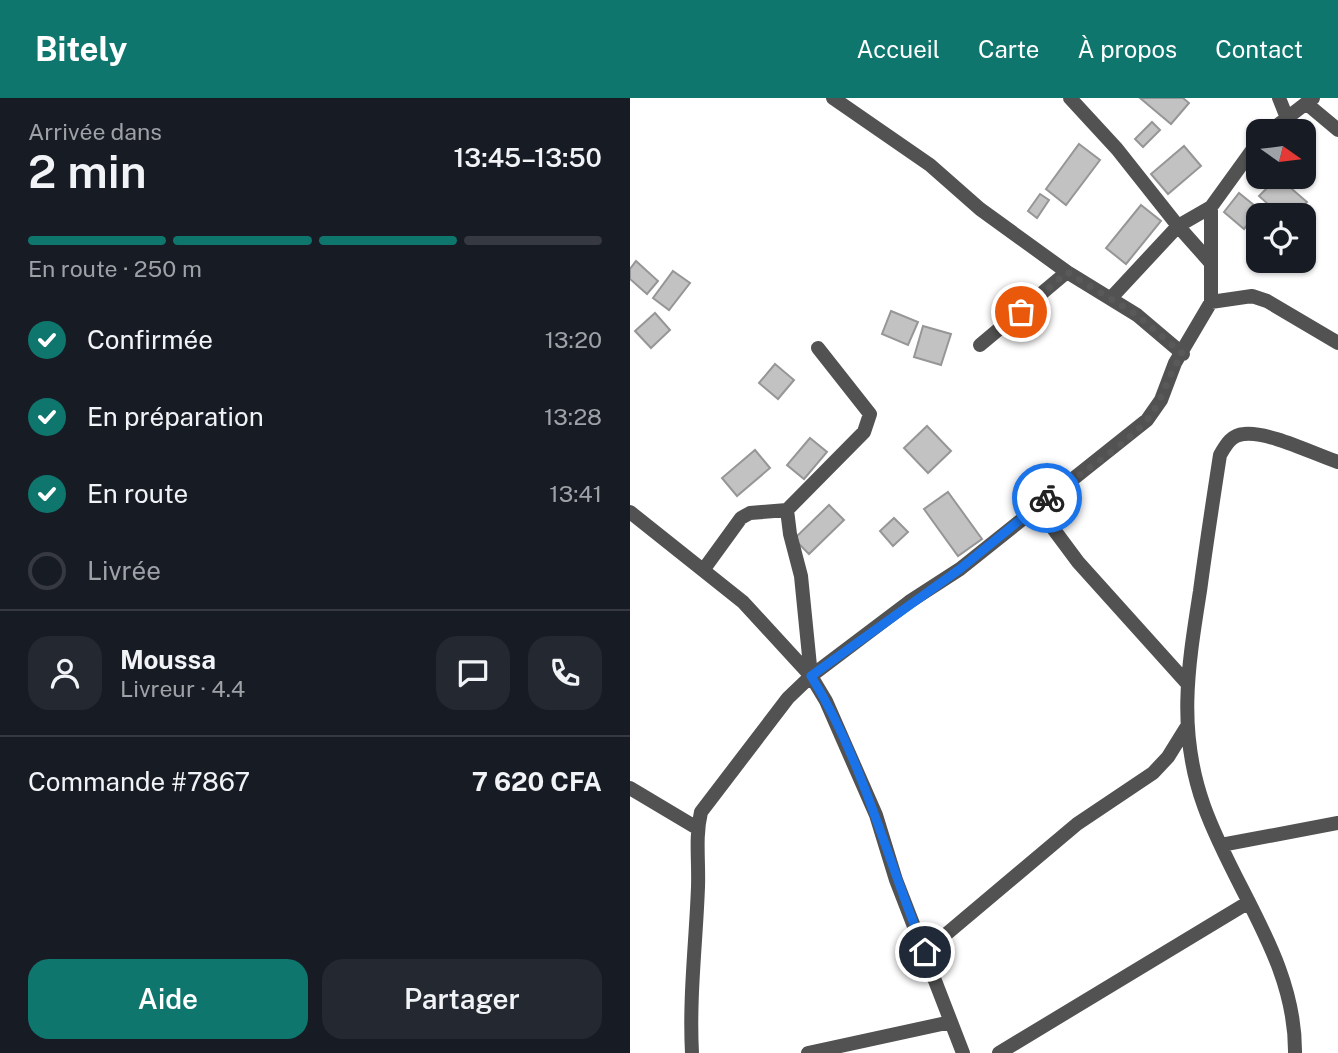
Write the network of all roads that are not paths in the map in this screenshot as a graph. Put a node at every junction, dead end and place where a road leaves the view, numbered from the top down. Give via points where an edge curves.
1 (833, 98) edge
2 (1070, 98) edge
3 (1279, 98) edge
4 (1310, 101) edge
5 (1287, 118) joint
6 (1338, 130) edge
7 (1246, 156) edge
8 (1211, 207) junction
9 (1178, 226) junction
10 (1210, 262) junction
11 (1067, 272) junction
12 (1111, 298) junction
13 (1210, 302) junction
14 (1338, 344) edge
15 (980, 345) dead end
16 (818, 348) dead end
17 (1183, 354) junction
18 (1338, 463) edge
19 (1046, 498) junction
20 (787, 510) junction
21 (630, 512) edge
22 (704, 569) junction
23 (811, 676) junction
24 (1186, 682) junction
25 (1186, 728) junction
26 (630, 788) edge
27 (1338, 823) edge
28 (697, 828) junction
29 (1221, 845) junction
30 (1249, 902) junction
31 (925, 952) junction
32 (951, 1022) junction
33 (692, 1053) edge
34 (808, 1053) edge
35 (963, 1053) edge
36 (999, 1053) edge
37 (1295, 1053) edge

1 - 11 street via 930,165
2 - 9 street
3 - 5 street
4 - 5 street
4 - 6 street
7 - 8 street
8 - 9 street
8 - 10 street
9 - 10 street
9 - 12 street
10 - 13 street
11 - 12 street
11 - 15 street
12 - 17 street
13 - 14 street via 1252,296
13 - 17 street
16 - 20 street via 870,414 864,432
17 - 19 street via 1147,420
18 - 24 street via 1264,436 1244,434 1230,439 1220,455
19 - 23 street via 960,569
19 - 24 street via 1052,527 1078,562
20 - 22 street via 741,518
20 - 23 street via 801,576
21 - 22 street
22 - 23 street via 743,602
23 - 28 street via 788,698 701,812
23 - 31 street via 876,816 895,880
24 - 25 street
25 - 29 street via 1203,805
25 - 31 street via 1153,773 1077,824
26 - 28 street
27 - 29 street
28 - 33 street
29 - 30 street
30 - 36 street
30 - 37 street via 1284,975 1295,1026
31 - 32 street
32 - 34 street
32 - 35 street

